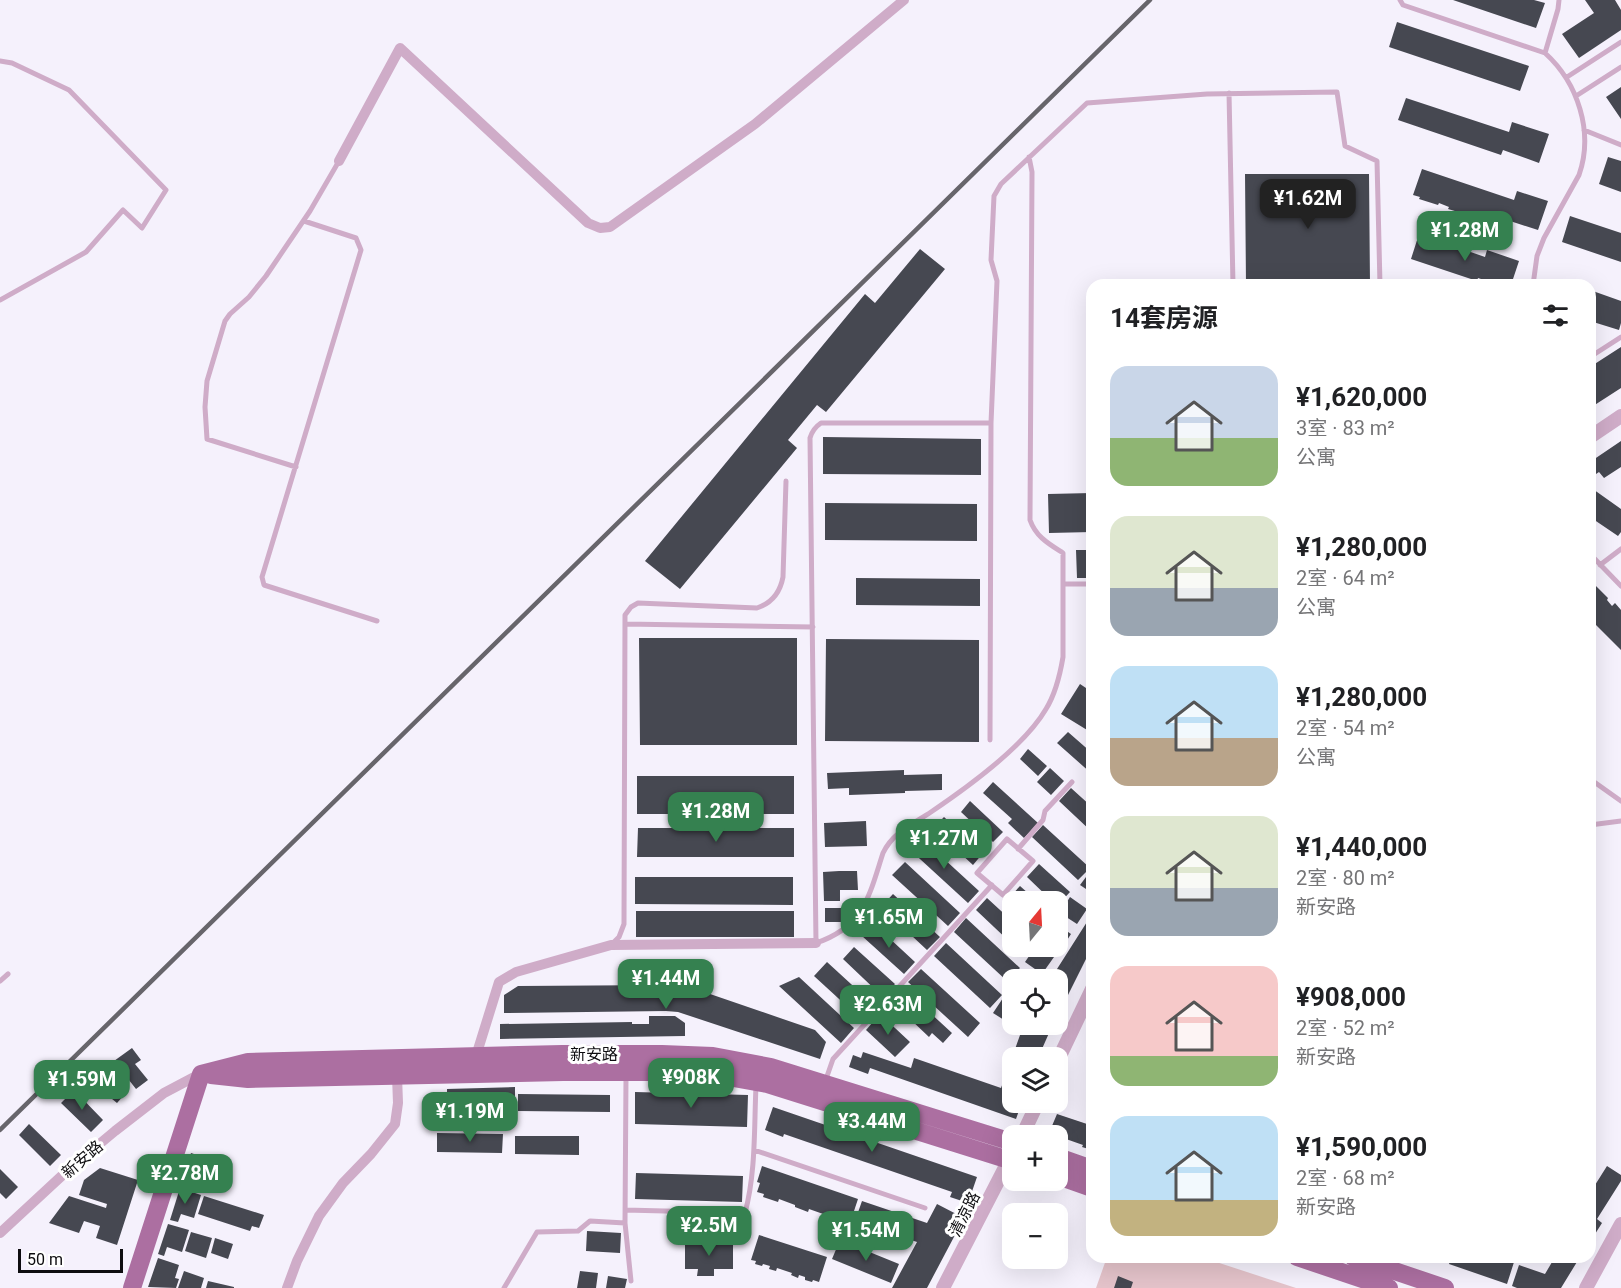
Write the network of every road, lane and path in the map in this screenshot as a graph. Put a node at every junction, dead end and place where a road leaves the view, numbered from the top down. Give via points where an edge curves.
1 (904, 0) edge
2 (1400, 0) edge
3 (1559, 0) edge
4 (1621, 42) edge
5 (1545, 53) junction
6 (0, 61) edge
7 (1621, 66) edge
8 (1567, 77) junction
9 (1229, 93) junction
10 (1576, 96) junction
11 (1584, 130) junction
12 (1621, 144) edge
13 (1029, 157) junction
14 (339, 161) joint
15 (304, 221) junction
16 (1233, 279) edge
17 (1380, 279) edge
18 (1534, 279) edge
19 (0, 300) edge
20 (1621, 337) edge
21 (1596, 353) edge
22 (1621, 416) edge
23 (992, 423) junction
24 (1596, 433) edge
25 (296, 467) junction
26 (786, 482) dead end
27 (1621, 549) edge
28 (1596, 561) edge
29 (1600, 565) junction
30 (1064, 584) junction
31 (1086, 584) edge
32 (1621, 586) edge
33 (377, 621) dead end
34 (625, 624) junction
35 (813, 627) junction
36 (990, 740) dead end
37 (1072, 782) dead end
38 (1596, 782) edge
39 (1621, 801) edge
40 (1621, 821) edge
41 (1596, 824) edge
42 (1018, 849) junction
43 (992, 885) junction
44 (816, 943) junction
45 (611, 945) junction
46 (8, 974) dead end
47 (0, 981) edge
48 (1086, 1002) edge
49 (1064, 1047) edge
50 (476, 1056) junction
51 (626, 1072) junction
52 (201, 1074) junction
53 (397, 1076) junction
54 (756, 1082) junction
55 (825, 1083) junction
56 (754, 1150) junction
57 (1002, 1150) edge
58 (1002, 1151) edge
59 (1068, 1161) edge
60 (1086, 1167) edge
61 (1002, 1173) edge
62 (1068, 1180) edge
63 (1086, 1186) edge
64 (925, 1208) dead end
65 (626, 1210) junction
66 (625, 1223) junction
67 (1621, 1224) edge
68 (0, 1233) edge
69 (1315, 1263) edge
70 (1371, 1263) edge
71 (630, 1281) dead end
72 (132, 1288) edge
73 (286, 1288) edge
74 (504, 1288) edge
75 (943, 1288) edge
76 (1389, 1288) edge
77 (1445, 1288) edge
78 (1586, 1288) edge

1 - 14 street via 755,124 610,227 588,223 400,48
2 - 5 lane via 1403,5
3 - 5 lane
4 - 8 lane
5 - 8 lane
6 - 19 lane via 69,90 166,190 142,228 123,210 86,252
7 - 10 lane
8 - 10 lane
9 - 13 lane via 1087,103
9 - 16 lane
9 - 17 lane via 1337,92 1345,146 1377,161
10 - 11 lane
11 - 12 lane
11 - 18 lane via 1582,167 1544,238
13 - 23 lane via 1000,184 994,196 991,260 997,281
13 - 30 lane via 1030,520 1041,538 1064,553
14 - 15 lane
15 - 25 lane via 356,238 361,250
15 - 25 lane via 258,287 225,321 207,381 205,407 207,439
20 - 21 lane
22 - 24 street
23 - 35 lane via 821,423 814,429 810,438
23 - 36 lane
25 - 33 lane via 262,578 264,585
26 - 34 lane via 783,577 779,592 769,603 757,608 638,603 628,610
27 - 29 lane
28 - 29 lane
29 - 32 lane
30 - 31 lane
30 - 44 lane via 1064,657 1053,697 1040,719 981,776 896,835 883,852 860,913 846,928
34 - 35 lane
34 - 45 lane via 624,924
35 - 44 lane
37 - 42 lane
38 - 39 lane
40 - 41 lane
42 - 43 lane via 1033,861 1003,895
42 - 43 lane via 1007,839 977,873
43 - 55 lane via 833,1059
44 - 45 street
45 - 50 street via 516,972 499,982
46 - 47 lane
48 - 49 street
50 - 52 main road, 新安路 via 248,1062
50 - 55 main road, 新安路 via 696,1055 742,1060
51 - 53 main road, 新安路
51 - 54 main road, 新安路 via 687,1072
51 - 65 lane
52 - 53 main road, 新安路 via 248,1079
52 - 68 street, 新安路 via 164,1093 114,1131
52 - 72 main road
53 - 73 street via 394,1124 319,1216
54 - 56 lane
54 - 58 main road, 新安路
55 - 57 main road, 新安路
56 - 64 lane
56 - 65 lane via 745,1213
59 - 60 main road
61 - 75 street, 清凉路
62 - 63 main road
65 - 66 lane
66 - 71 lane
66 - 74 lane via 590,1221 578,1231 537,1232
67 - 78 street
69 - 76 main road
70 - 77 main road

